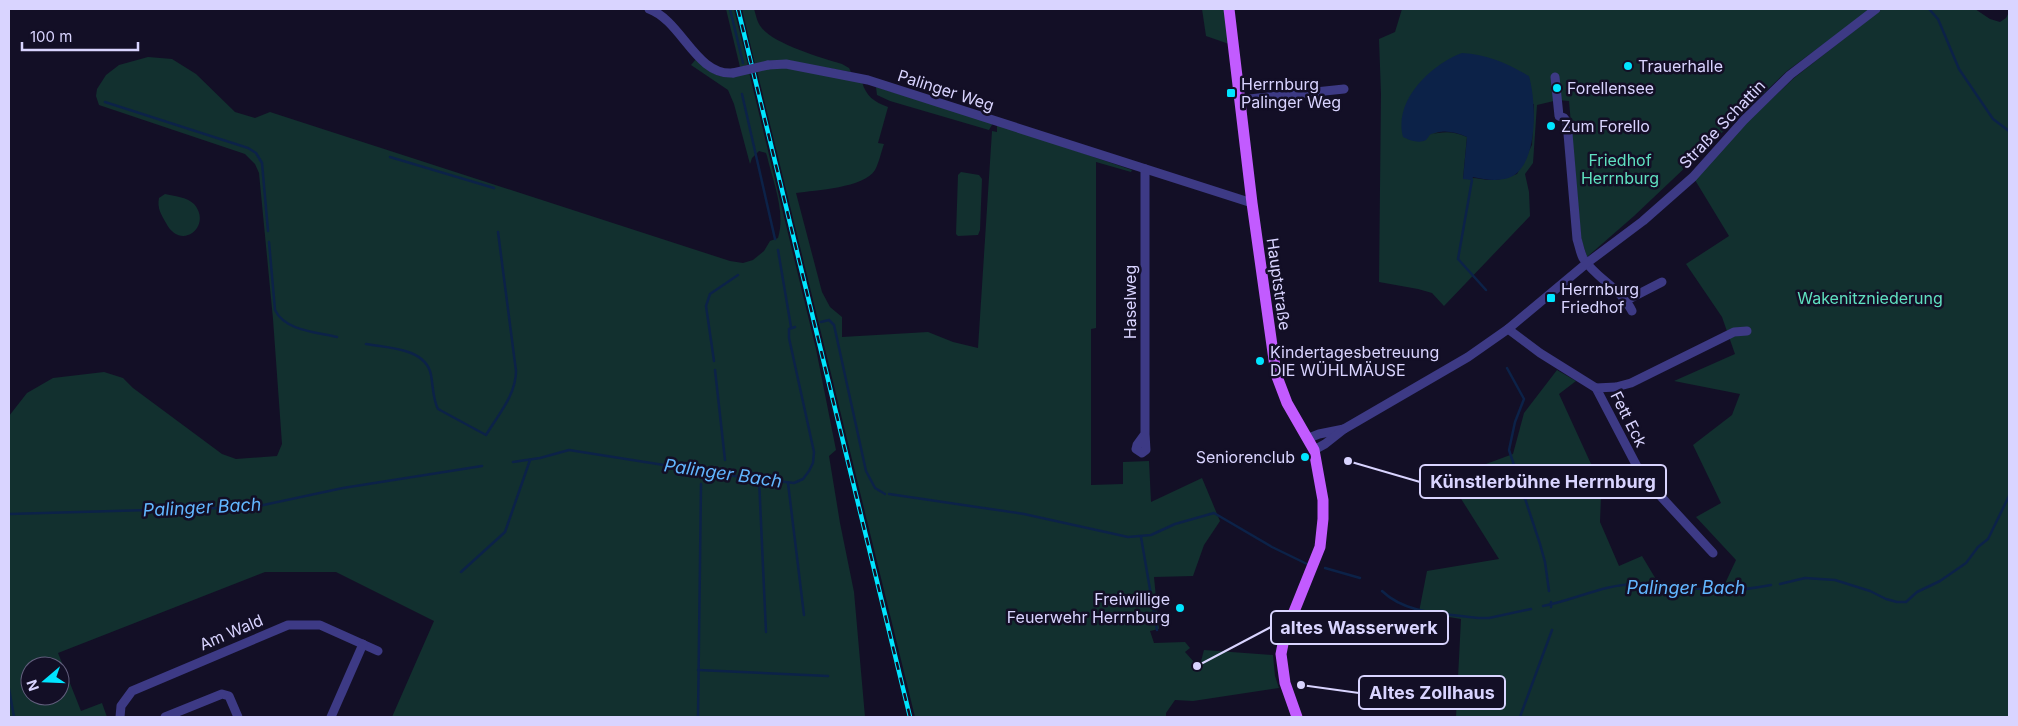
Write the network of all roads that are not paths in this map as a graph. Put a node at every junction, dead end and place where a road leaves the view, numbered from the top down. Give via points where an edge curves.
1 (649, 9) edge
2 (1229, 9) edge
3 (1876, 9) edge
4 (1555, 76) dead end
5 (1344, 89) dead end
6 (1240, 100) junction
7 (1145, 170) junction
8 (1252, 203) junction
9 (1587, 263) junction
10 (1662, 282) dead end
11 (1627, 300) junction
12 (1632, 311) dead end
13 (1508, 329) junction
14 (1748, 330) dead end
15 (1596, 388) junction
16 (1344, 429) junction
17 (1145, 434) dead end
18 (1309, 438) junction
19 (1314, 450) junction
20 (1714, 553) dead end
21 (362, 644) junction
22 (378, 651) dead end
23 (120, 717) edge
24 (166, 717) edge
25 (238, 717) edge
26 (331, 717) edge
27 (1297, 717) edge

1 - 7 street, Palinger Weg, bridge via 672,25 710,67 720,73 786,64 868,80
2 - 6 main road, Hauptstraße
3 - 9 street, Straße Schattin via 1790,75 1693,177 1643,221
4 - 9 street via 1559,116 1567,122 1577,239
5 - 6 street
6 - 8 main road, Hauptstraße
7 - 8 street, Palinger Weg
7 - 17 street, Haselweg
8 - 18 main road, Hauptstraße via 1276,374 1287,403
9 - 11 street
9 - 13 street, Straße Schattin
10 - 11 street
11 - 12 street
13 - 15 street, Fett Eck via 1540,354
13 - 16 street, Straße Schattin via 1468,358
14 - 15 street, Fett Eck via 1734,332 1631,383
15 - 20 street, Fett Eck via 1642,476
16 - 18 street, Straße Schattin
16 - 19 street, Straße Schattin
18 - 19 main road, Hauptstraße
19 - 27 main road, Hauptstraße via 1323,500 1322,541 1285,634 1281,654 1285,683
21 - 22 street, Am Wald
21 - 23 street, Am Wald via 320,625 288,625 132,691 124,699
21 - 26 street
24 - 25 street via 222,694 229,696

